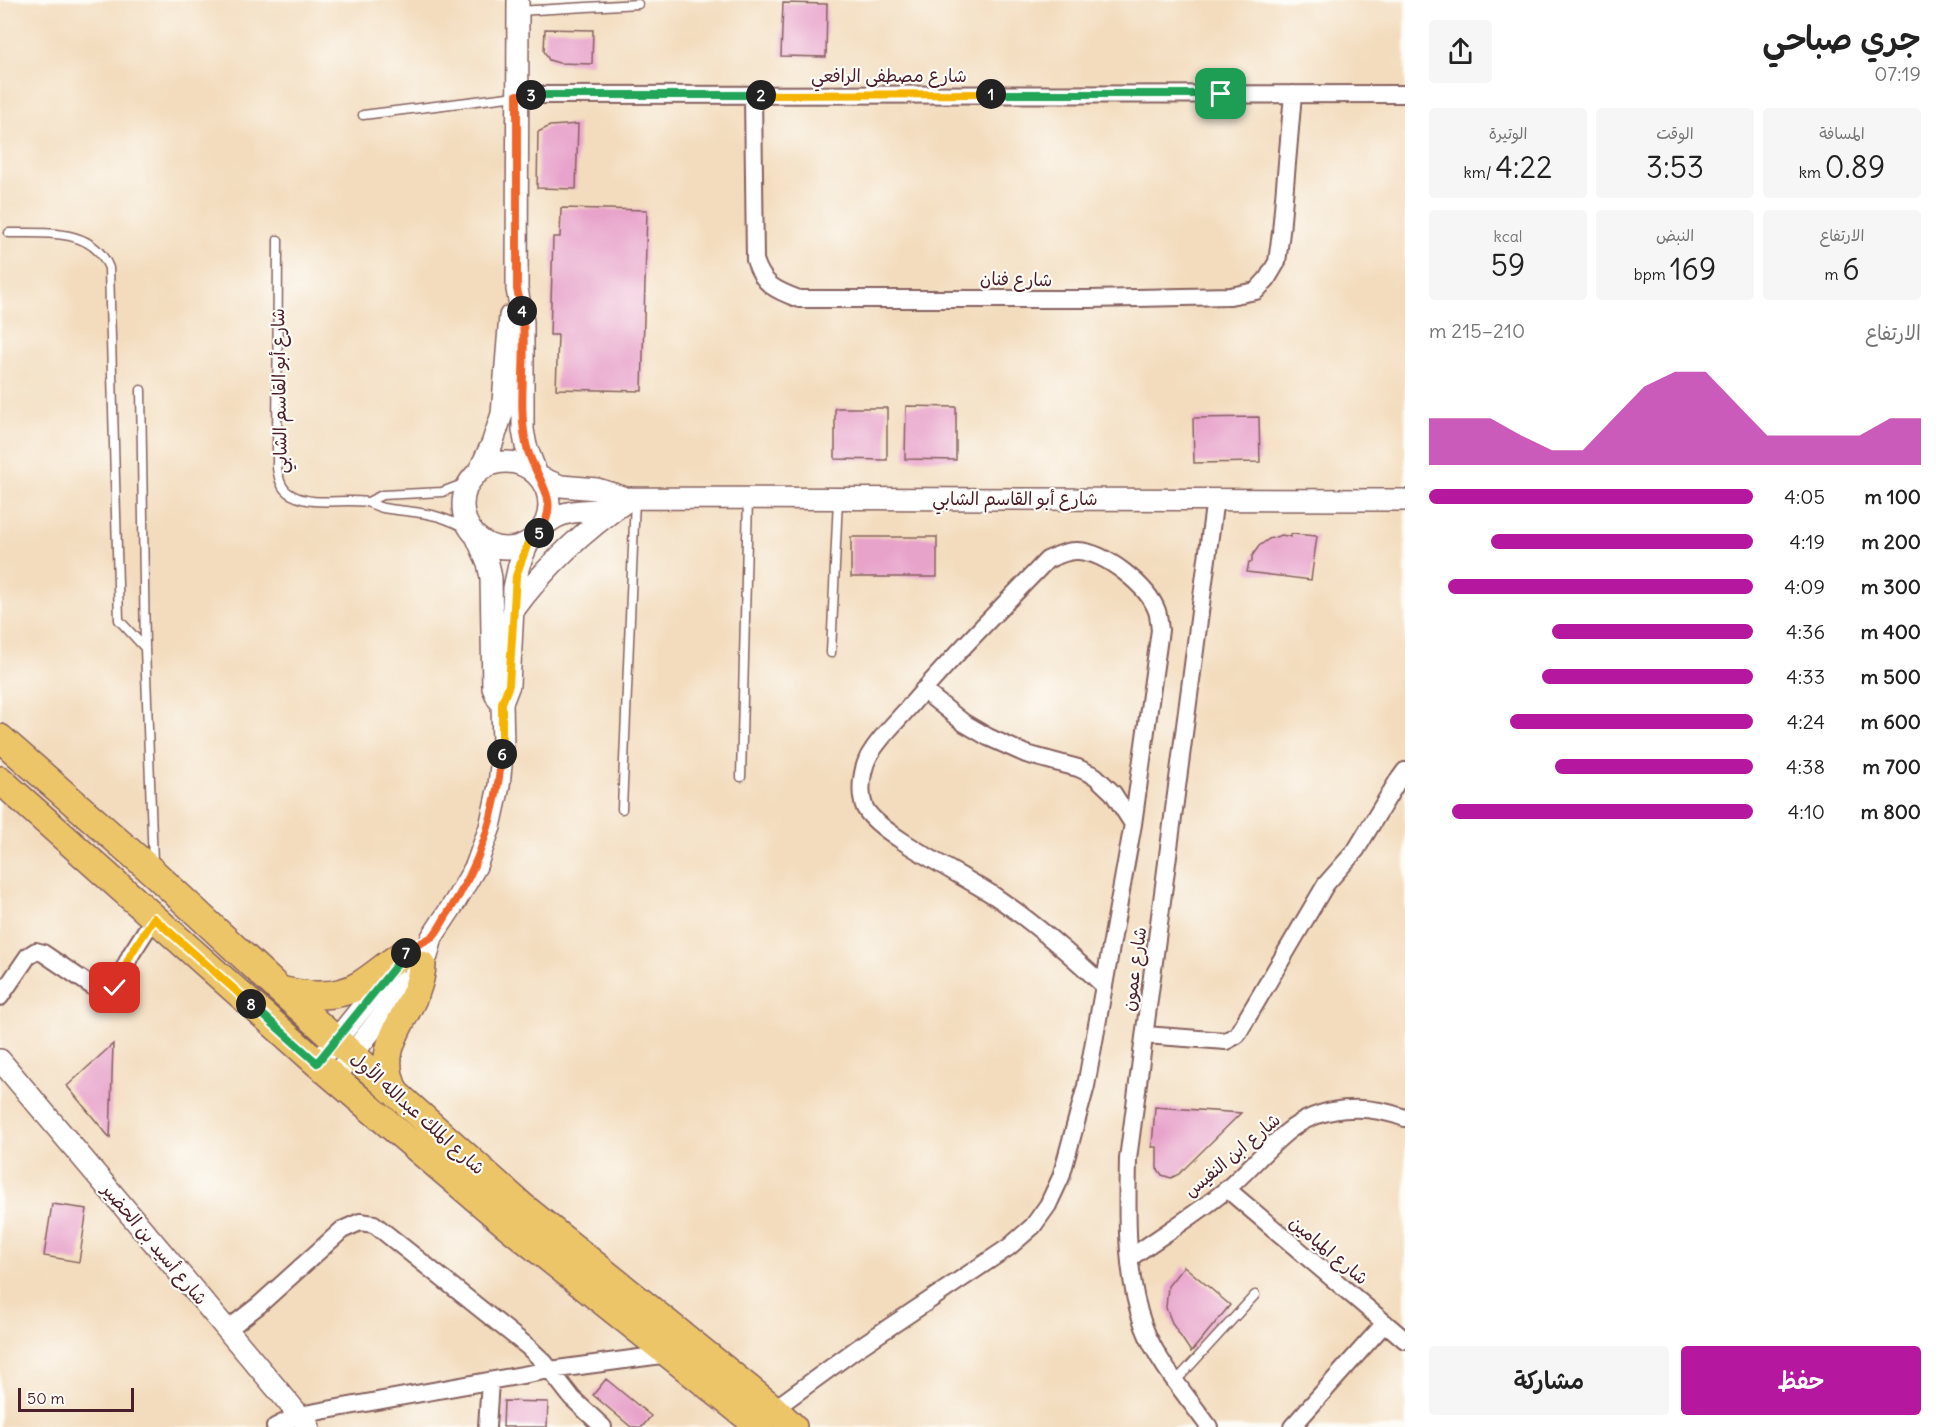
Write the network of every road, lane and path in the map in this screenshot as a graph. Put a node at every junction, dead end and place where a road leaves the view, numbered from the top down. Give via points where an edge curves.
1 (638, 4) dead end
2 (518, 5) edge
3 (1293, 94) junction
4 (1405, 94) edge
5 (517, 95) junction
6 (753, 95) junction
7 (363, 115) dead end
8 (9, 233) dead end
9 (278, 240) dead end
10 (517, 289) junction
11 (141, 390) dead end
12 (538, 476) junction
13 (475, 477) junction
14 (631, 498) junction
15 (748, 498) junction
16 (838, 498) junction
17 (1215, 498) junction
18 (1405, 500) edge
19 (368, 502) junction
20 (544, 525) junction
21 (474, 533) junction
22 (528, 543) junction
23 (513, 611) junction
24 (145, 648) junction
25 (831, 653) dead end
26 (923, 690) junction
27 (502, 703) junction
28 (0, 738) edge
29 (741, 777) dead end
30 (1401, 777) edge
31 (0, 780) edge
32 (622, 809) dead end
33 (1133, 824) junction
34 (153, 872) junction
35 (154, 918) junction
36 (414, 958) junction
37 (1104, 986) junction
38 (280, 990) junction
39 (0, 997) edge
40 (1145, 1035) junction
41 (344, 1047) junction
42 (0, 1062) edge
43 (326, 1071) junction
44 (395, 1092) junction
45 (1405, 1118) edge
46 (1227, 1189) junction
47 (1130, 1258) junction
48 (1255, 1295) dead end
49 (1385, 1323) junction
50 (227, 1330) junction
51 (1405, 1340) edge
52 (669, 1354) junction
53 (550, 1370) junction
54 (490, 1381) junction
55 (1176, 1381) junction
56 (304, 1421) edge
57 (771, 1422) edge
58 (275, 1427) edge
59 (486, 1427) edge
60 (603, 1427) edge
61 (1209, 1427) edge
62 (1292, 1427) edge

1 - 2 lane
2 - 5 street
3 - 4 street, شارع مصطفى الرافعي
3 - 6 street, شارع مصطفى الرافعي
3 - 6 street, شارع فنان via 1277,262 1256,291 1230,296 1090,299 799,299 779,291 759,274 755,260
5 - 6 street, شارع مصطفى الرافعي
5 - 7 lane
5 - 10 street
8 - 24 lane via 69,235 94,246 105,256 109,268 119,620
9 - 19 lane, شارع أبو القاسم الشابي via 279,480 286,491 308,501
10 - 12 street via 523,322 523,430
10 - 13 street via 510,318 502,414
11 - 24 lane
12 - 13 street via 527,467 502,462 489,465
12 - 14 street, شارع أبو القاسم الشابي via 561,486 597,489
12 - 20 street via 549,501
13 - 19 lane, شارع أبو القاسم الشابي via 442,492 382,495
13 - 21 street via 465,493 463,506
14 - 15 street, شارع أبو القاسم الشابي
14 - 20 street, شارع أبو القاسم الشابي via 612,507 562,513
14 - 23 street via 566,548
14 - 32 lane
15 - 16 street, شارع أبو القاسم الشابي
15 - 29 lane
16 - 17 street, شارع أبو القاسم الشابي
16 - 25 lane
17 - 18 street, شارع أبو القاسم الشابي
17 - 40 street, شارع عمون
19 - 21 lane, شارع أبو القاسم الشابي via 382,508 441,516
20 - 22 street
21 - 22 street via 504,549
21 - 27 street via 491,578 493,688
22 - 23 street via 516,576
23 - 27 street via 509,685
24 - 34 lane
26 - 33 street via 988,737 1095,776 1113,793
26 - 33 street via 1047,560 1077,551 1097,556 1125,572 1157,611 1160,630
26 - 37 street via 871,752 861,787 865,808 898,838 995,897 1068,952
27 - 36 street via 503,745 490,827 476,866 432,937 427,956
28 - 34 main road, شارع الملك عبدالله الأول
30 - 40 street via 1356,850 1326,884 1237,1035 1226,1041
31 - 35 main road, شارع الملك عبدالله الأول
33 - 37 street
34 - 38 main road, شارع الملك عبدالله الأول
35 - 39 street via 110,992 102,993 36,951
35 - 43 main road, شارع الملك عبدالله الأول
36 - 38 main road via 390,962 349,990 307,995
36 - 41 street
36 - 44 main road via 419,983 389,1045 386,1065
37 - 57 street via 1086,1086 1061,1177 1033,1226 1009,1247 855,1350
38 - 41 main road, شارع الملك عبدالله الأول
40 - 47 street, شارع عمون via 1128,1159
41 - 43 street
41 - 44 main road, شارع الملك عبدالله الأول
42 - 50 street, شارع أسيد بن الحضير
43 - 52 main road, شارع الملك عبدالله الأول via 506,1224
44 - 57 main road, شارع الملك عبدالله الأول
45 - 46 street, شارع ابن النفيس via 1366,1108 1336,1109 1313,1117 1289,1130
46 - 47 street, شارع ابن النفيس
46 - 49 street, شارع الميامين
47 - 55 street, شارع عمون via 1144,1328
48 - 55 lane
49 - 51 street, شارع الميامين
49 - 62 street
50 - 53 street via 342,1230 367,1222 380,1227 527,1346
50 - 56 street, شارع أسيد بن الحضير
52 - 53 street
52 - 57 main road, شارع الملك عبدالله الأول
53 - 54 street
53 - 60 street
54 - 56 street
54 - 59 street
55 - 61 street, شارع عمون
56 - 58 street

